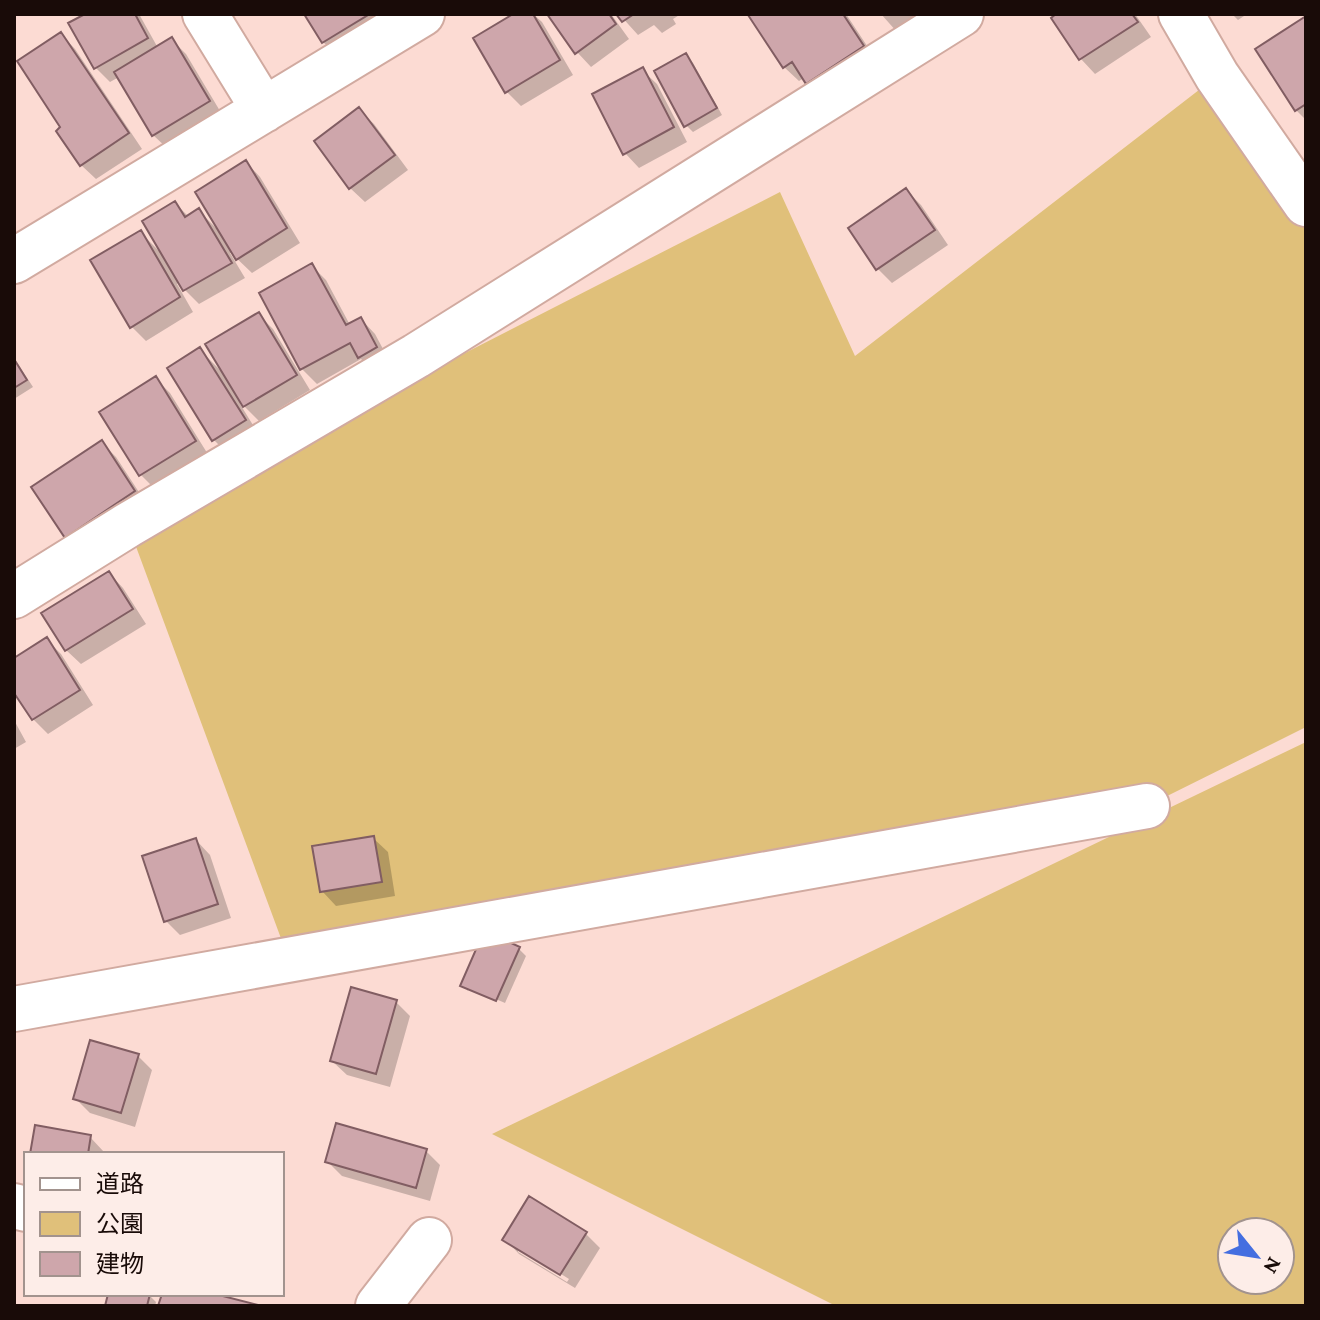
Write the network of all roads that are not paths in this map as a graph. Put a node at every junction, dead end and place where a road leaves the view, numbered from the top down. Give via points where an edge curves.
1 (205, 14) edge
2 (422, 14) edge
3 (961, 14) edge
4 (1181, 14) edge
5 (264, 110) junction
6 (1306, 204) edge
7 (14, 261) edge
8 (14, 596) edge
9 (1147, 806) dead end
10 (14, 1009) edge
11 (429, 1240) dead end
12 (378, 1306) edge

1 - 5 street
2 - 5 street
3 - 8 street via 416,356
4 - 6 street via 1217,76
5 - 7 street
9 - 10 street
11 - 12 street

